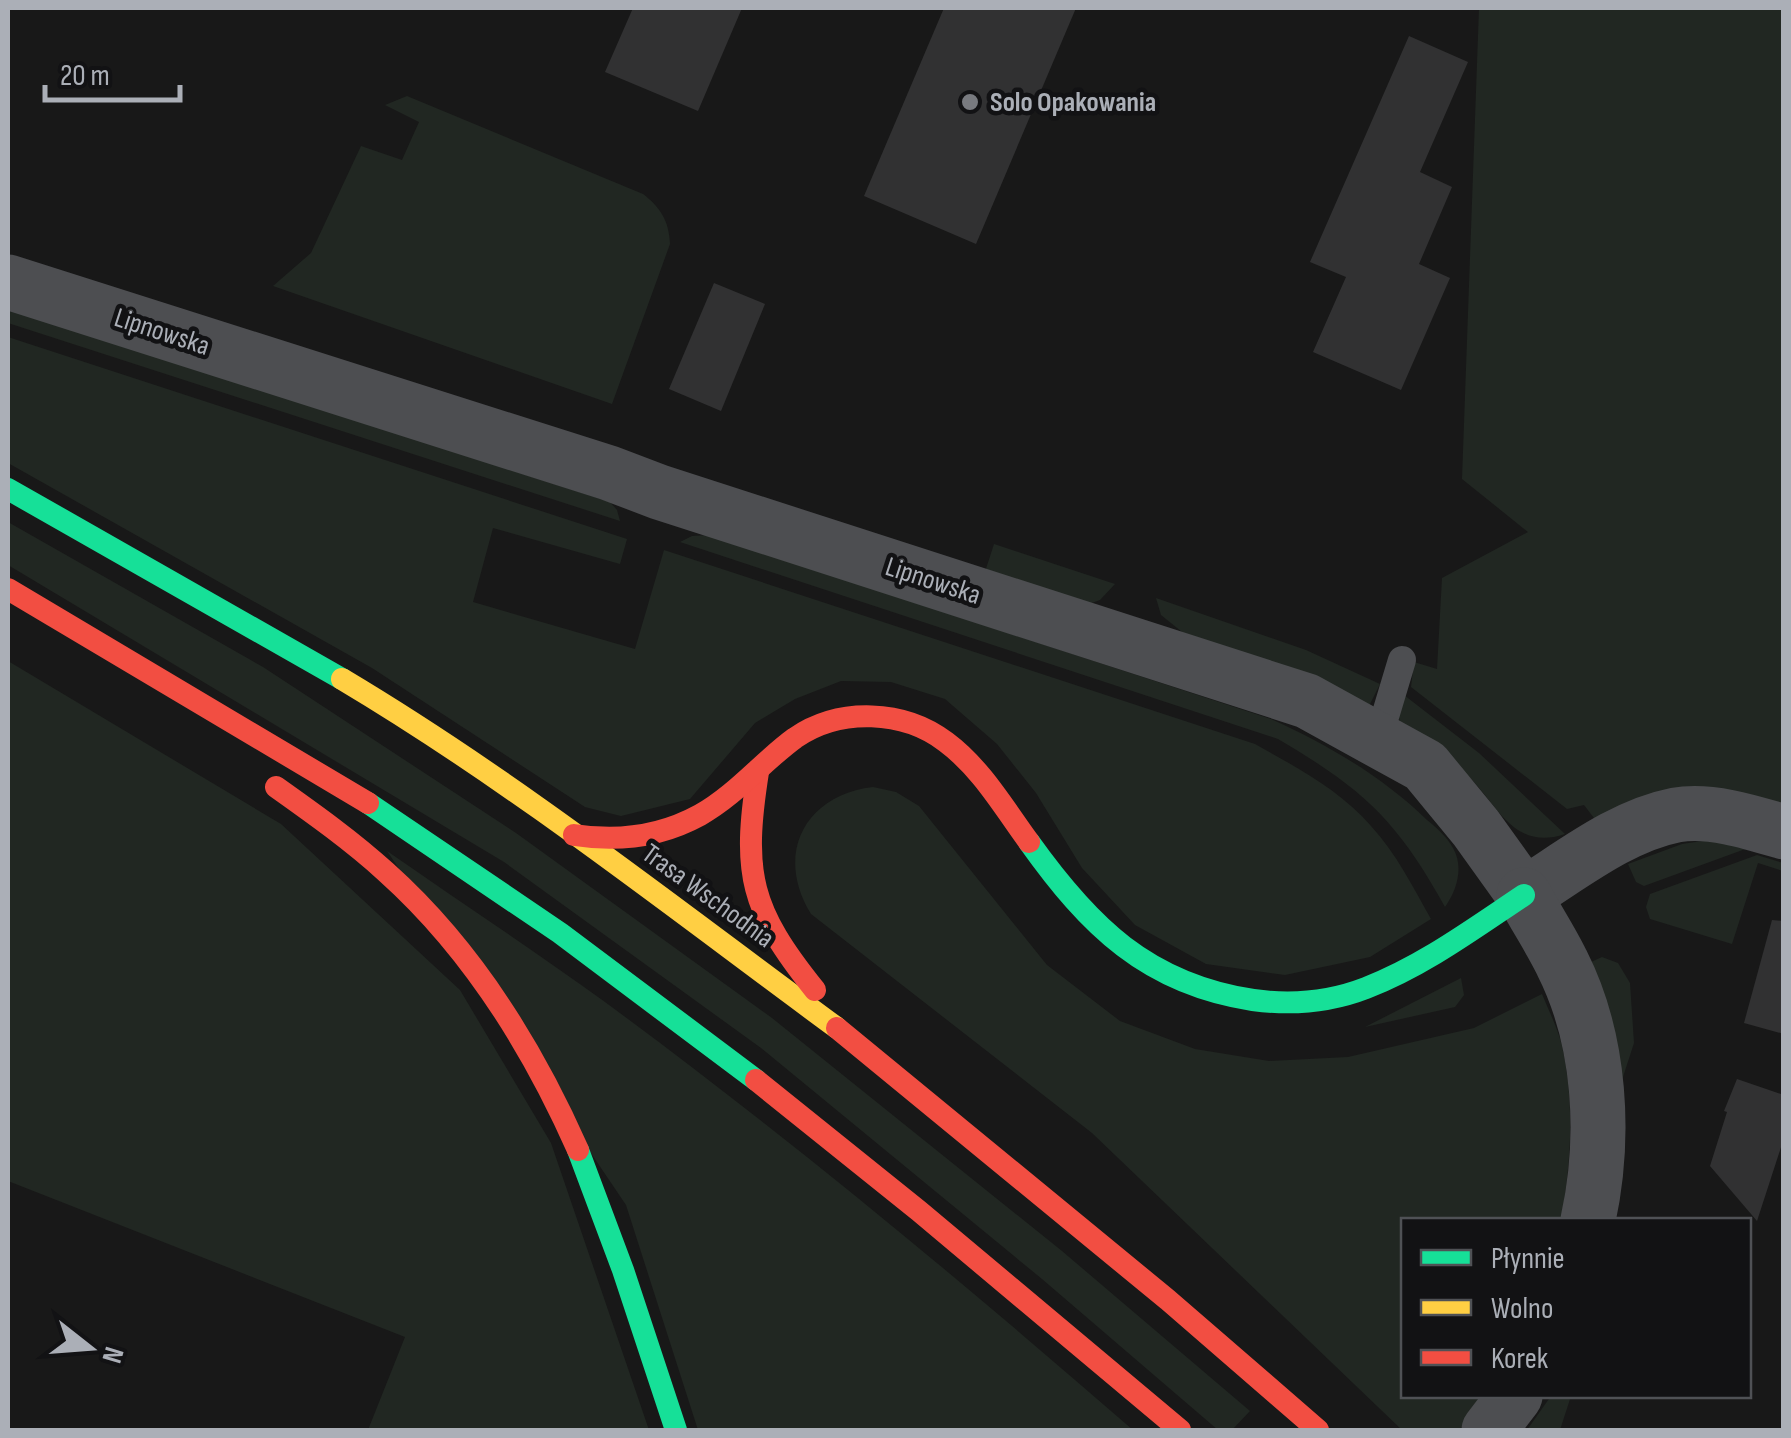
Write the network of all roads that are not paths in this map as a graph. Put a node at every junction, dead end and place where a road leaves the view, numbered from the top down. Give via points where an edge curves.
1 (8, 282) edge
2 (8, 489) edge
3 (8, 588) edge
4 (1402, 660) dead end
5 (198, 698) junction
6 (1378, 740) junction
7 (758, 772) junction
8 (1784, 832) edge
9 (574, 835) junction
10 (1524, 895) junction
11 (862, 1046) junction
12 (1588, 1218) edge
13 (1513, 1398) edge
14 (676, 1430) edge
15 (1180, 1430) edge
16 (1318, 1430) edge
17 (1489, 1430) edge

1 - 6 street, Lipnowska via 1307,701
2 - 9 main road, Trasa Wschodnia via 396,711
3 - 5 main road
4 - 6 lane
5 - 14 main road via 267,780 415,900 506,1012 583,1163
5 - 15 main road via 467,868 768,1087
6 - 10 street, Lipnowska via 1425,766
7 - 9 main road via 668,831 618,840
7 - 10 main road via 810,729 840,719 896,718 944,738 1102,932 1158,973 1239,1000 1329,1000 1368,988
7 - 11 main road via 749,860 760,911 787,956
8 - 10 street via 1718,816 1678,815 1636,828
9 - 11 main road, Trasa Wschodnia
10 - 12 street, Lipnowska via 1571,984 1594,1072 1596,1182
11 - 16 main road, Trasa Wschodnia
13 - 17 street

